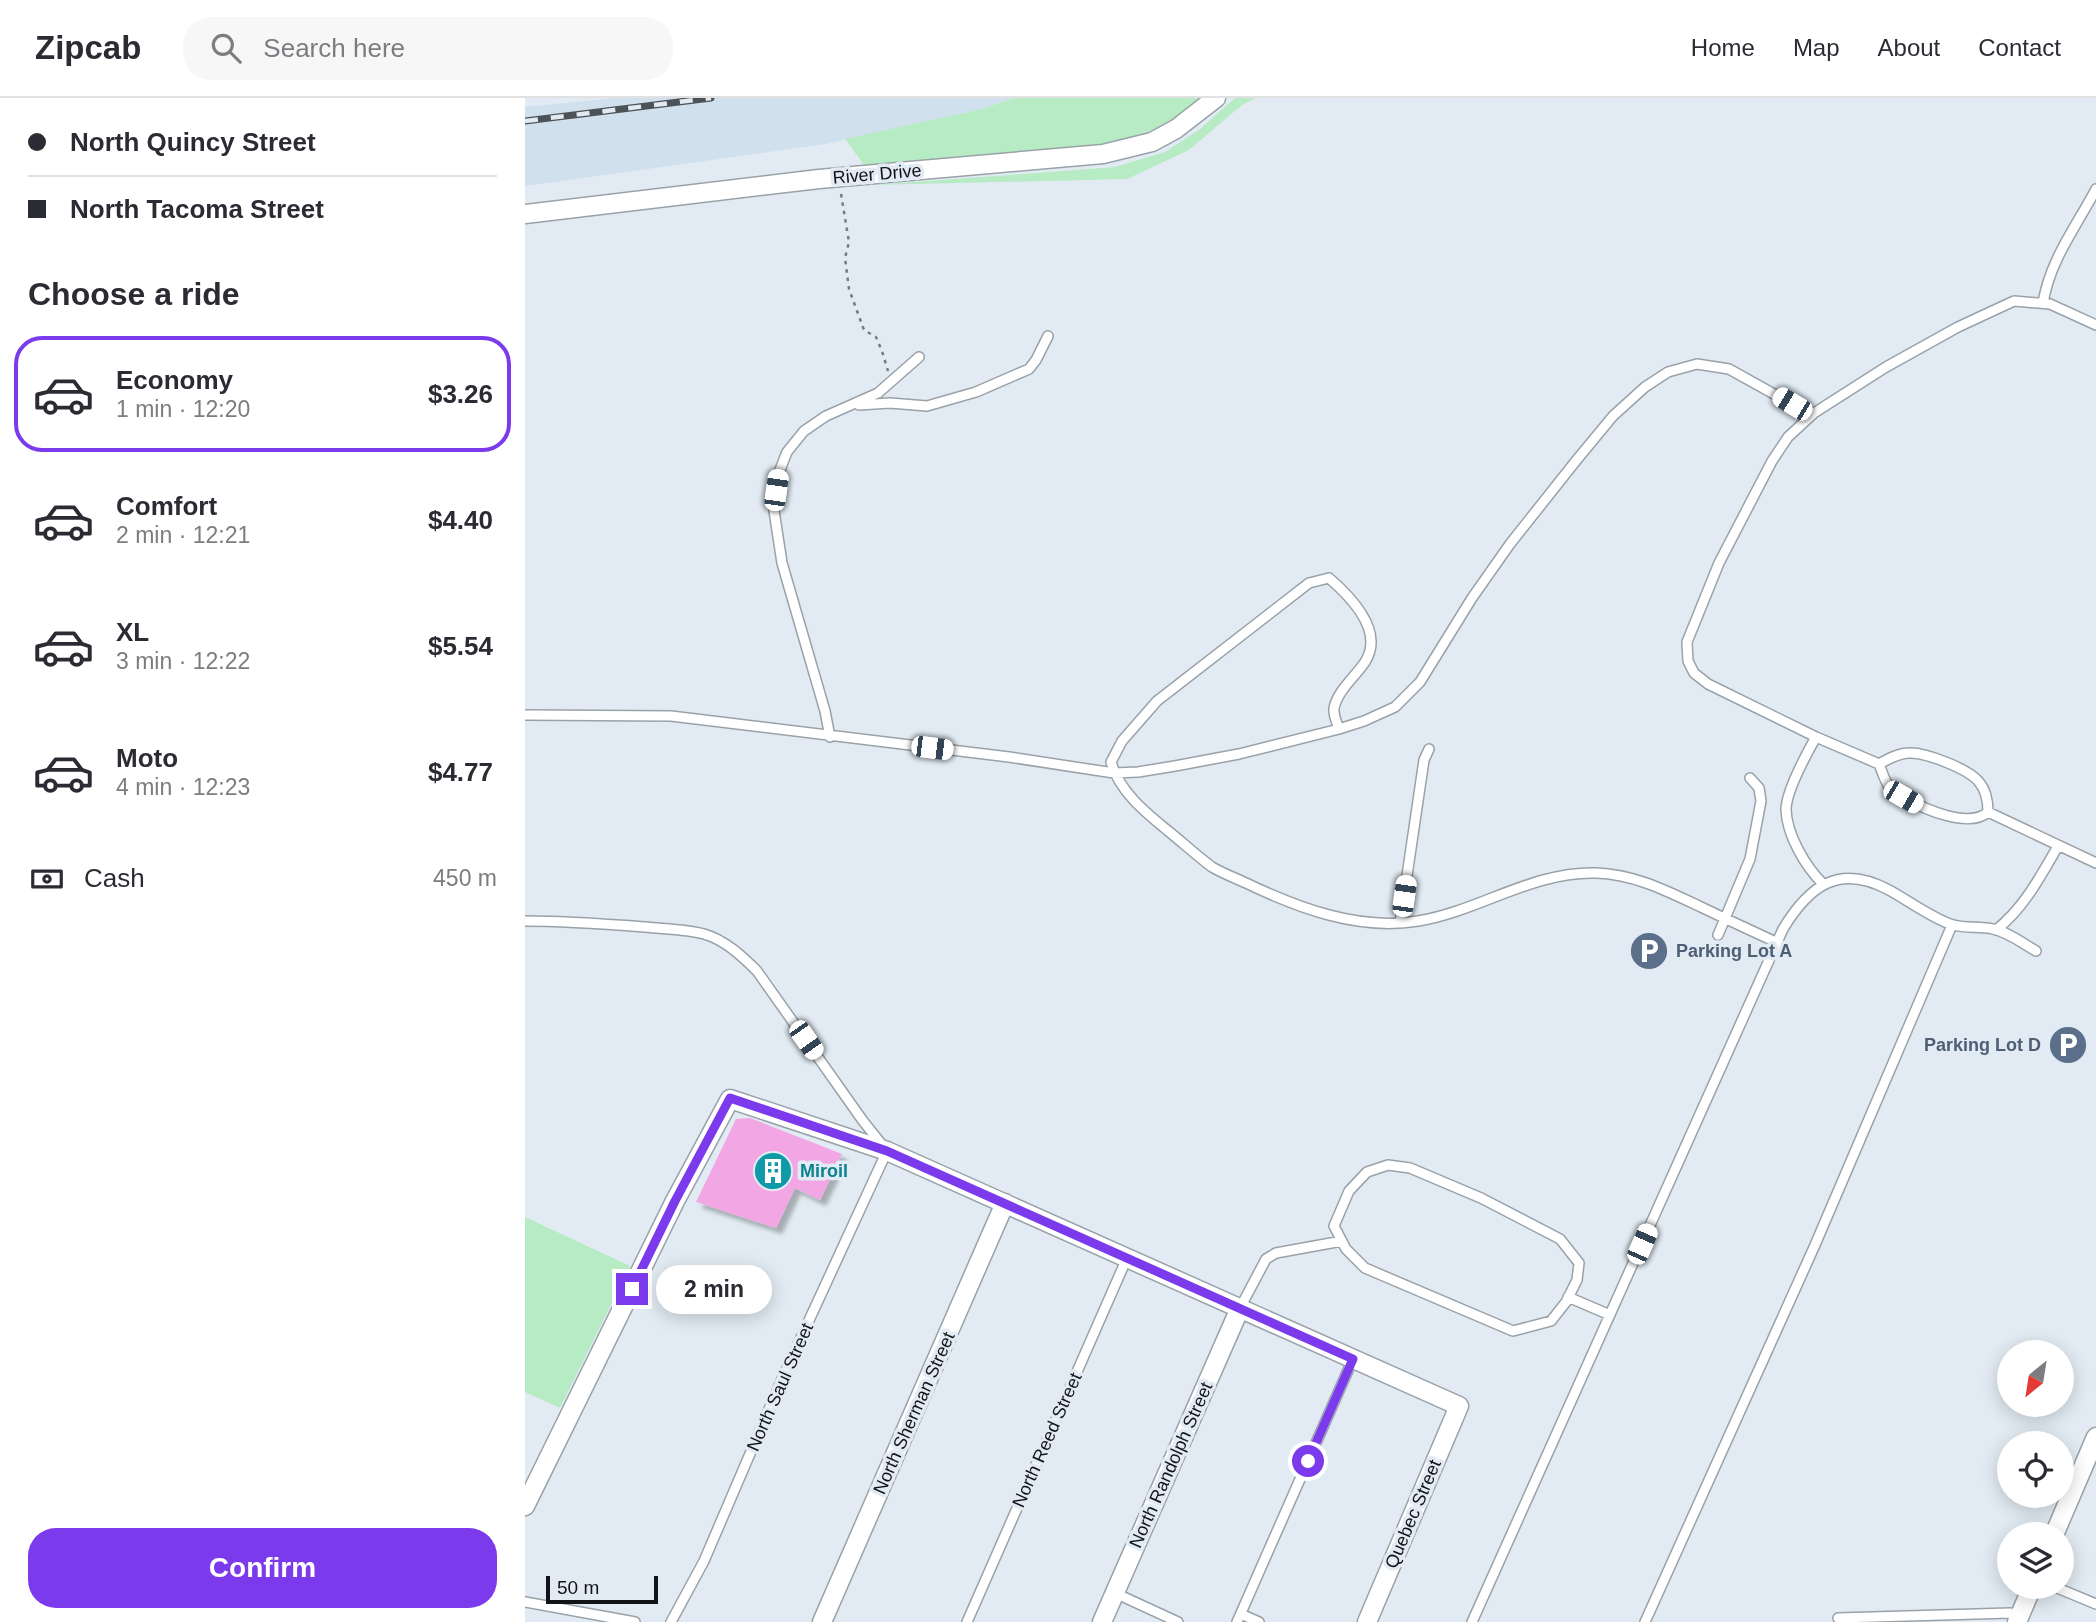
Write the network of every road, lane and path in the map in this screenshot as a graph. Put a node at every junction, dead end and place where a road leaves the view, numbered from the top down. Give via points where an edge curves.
1 (1216, 98) edge
2 (838, 177) junction
3 (2096, 189) edge
4 (525, 215) edge
5 (2043, 303) junction
6 (2096, 325) edge
7 (1048, 336) dead end
8 (919, 357) dead end
9 (890, 382) junction
10 (853, 405) junction
11 (1808, 418) junction
12 (525, 715) edge
13 (1339, 729) junction
14 (830, 737) junction
15 (1816, 737) junction
16 (1429, 749) dead end
17 (1879, 764) junction
18 (1114, 773) junction
19 (1750, 778) dead end
20 (1989, 813) junction
21 (2058, 846) junction
22 (2096, 863) edge
23 (1823, 884) junction
24 (1725, 919) junction
25 (525, 920) edge
26 (1400, 923) junction
27 (1952, 925) junction
28 (1996, 929) junction
29 (1718, 935) dead end
30 (1777, 943) junction
31 (2036, 951) dead end
32 (887, 1151) junction
33 (1005, 1203) junction
34 (1342, 1241) junction
35 (1127, 1258) junction
36 (1568, 1297) junction
37 (1240, 1308) junction
38 (1610, 1315) junction
39 (1353, 1359) junction
40 (2096, 1437) edge
41 (525, 1506) edge
42 (2060, 1522) edge
43 (1115, 1593) junction
44 (2074, 1595) edge
45 (2027, 1599) edge
46 (525, 1602) edge
47 (2096, 1604) edge
48 (1239, 1618) edge
49 (1838, 1618) dead end
50 (2018, 1619) edge
51 (635, 1622) edge
52 (671, 1622) edge
53 (822, 1622) edge
54 (967, 1622) edge
55 (1102, 1622) edge
56 (1178, 1622) edge
57 (1259, 1622) edge
58 (1367, 1622) edge
59 (1472, 1622) edge
60 (1645, 1622) edge

1 - 2 street, River Drive via 1176,129 1120,151
2 - 4 street, River Drive
2 - 9 path via 849,242 845,258 849,289 864,330 876,337
3 - 5 lane via 2070,232 2047,282
5 - 6 lane
5 - 11 lane via 2014,301 1958,327
7 - 10 lane via 1028,369 977,392 927,406
8 - 9 lane
9 - 10 lane via 879,393
10 - 14 lane via 804,431 787,452 773,504 782,563
11 - 13 lane via 1765,387 1729,369 1697,364 1668,372 1645,387 1613,416 1510,544 1420,682 1395,707
11 - 15 lane via 1772,461 1719,564 1687,642 1694,673
12 - 14 lane via 671,716
13 - 18 lane via 1187,764
13 - 18 lane via 1333,711 1366,660 1372,642 1364,617 1329,578 1309,583 1157,701 1122,741 1111,762
14 - 18 lane
15 - 17 lane
15 - 23 lane via 1786,809 1799,850
16 - 26 lane
17 - 20 lane via 1891,790 1916,804 1970,819
17 - 20 lane via 1909,753 1959,768 1978,779
18 - 26 lane via 1139,807 1213,867 1280,900 1367,923
19 - 24 lane via 1759,788 1761,801 1750,859
20 - 21 lane
21 - 22 lane
21 - 28 lane via 2032,891
23 - 27 lane via 1841,879 1874,883
23 - 30 lane via 1794,912
24 - 26 lane via 1642,881 1590,873 1542,880 1441,916
24 - 29 lane
24 - 30 lane
25 - 32 lane via 675,930 704,934 726,944 757,971
27 - 28 lane
27 - 60 lane via 1815,1245
28 - 31 lane
30 - 38 lane
32 - 33 street
32 - 41 street via 730,1098
32 - 52 lane, North Saul Street via 704,1561
33 - 35 street
33 - 53 street, North Sherman Street
34 - 36 lane via 1365,1268 1513,1331 1551,1321
34 - 36 lane via 1334,1226 1349,1191 1367,1172 1388,1165 1410,1168 1560,1239 1579,1263
34 - 37 lane via 1276,1253 1266,1259
35 - 37 street
35 - 54 lane, North Reed Street
36 - 38 lane
37 - 39 street
37 - 43 street, North Randolph Street
38 - 59 lane
39 - 48 lane
39 - 58 street, Quebec Street via 1459,1406
40 - 42 street
43 - 55 street, North Randolph Street
43 - 56 lane
44 - 47 lane
45 - 50 street
46 - 51 lane
48 - 57 lane
49 - 50 lane via 2010,1613

